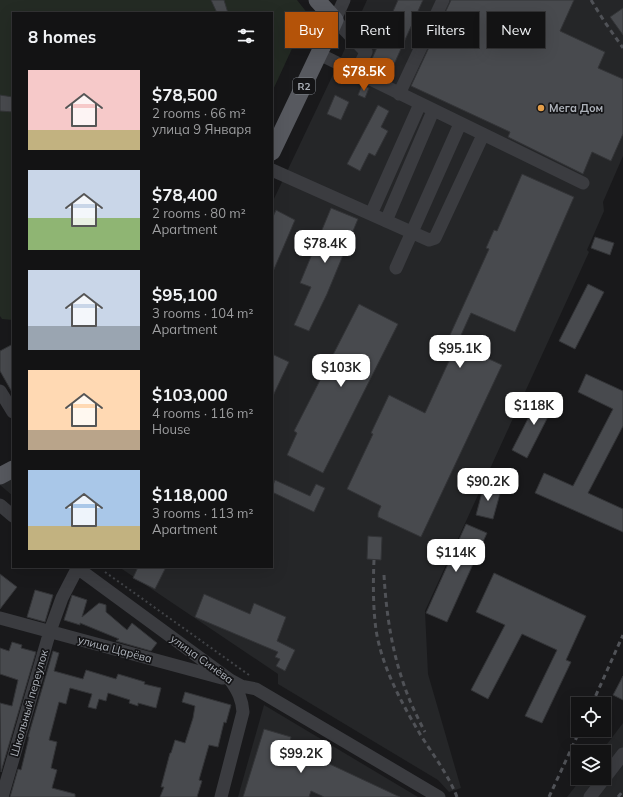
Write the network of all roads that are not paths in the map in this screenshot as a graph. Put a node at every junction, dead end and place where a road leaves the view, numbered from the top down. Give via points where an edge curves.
1 (317, 0) edge
2 (344, 0) edge
3 (443, 0) edge
4 (328, 12) edge
5 (338, 13) edge
6 (338, 23) edge
7 (322, 48) edge
8 (319, 54) junction
9 (356, 73) junction
10 (399, 94) junction
11 (420, 104) junction
12 (433, 111) junction
13 (460, 124) junction
14 (483, 135) junction
15 (273, 150) edge
16 (273, 170) edge
17 (583, 183) dead end
18 (371, 214) junction
19 (386, 221) junction
20 (411, 232) junction
21 (396, 268) dead end
22 (0, 391) edge
23 (12, 410) edge
24 (12, 470) edge
25 (0, 476) edge
26 (0, 505) edge
27 (12, 515) edge
28 (77, 568) edge
29 (78, 568) edge
30 (0, 618) edge
31 (50, 632) junction
32 (230, 680) junction
33 (623, 754) edge
34 (2, 797) edge
35 (221, 797) edge
36 (439, 797) edge
37 (590, 797) edge

1 - 4 main road
2 - 5 street
3 - 10 street
6 - 9 street via 366,52
7 - 8 main road, R2
8 - 9 street
8 - 15 main road, R2
9 - 10 street
10 - 11 street
11 - 12 street
11 - 18 street
12 - 13 street
12 - 19 street
13 - 14 street
13 - 20 street
14 - 17 street
14 - 20 street via 435,238 429,240
16 - 18 street
18 - 19 street
19 - 20 street
20 - 21 street
22 - 23 street
24 - 25 main road
26 - 27 street
28 - 31 street, Школьный переулок
29 - 32 street, улица Синёва
30 - 31 street, улица Царёва
31 - 32 street, улица Царёва
31 - 34 street, Школьный переулок
32 - 35 street via 240,694 243,712
32 - 36 street, улица Синёва via 241,686 256,689
33 - 37 street

